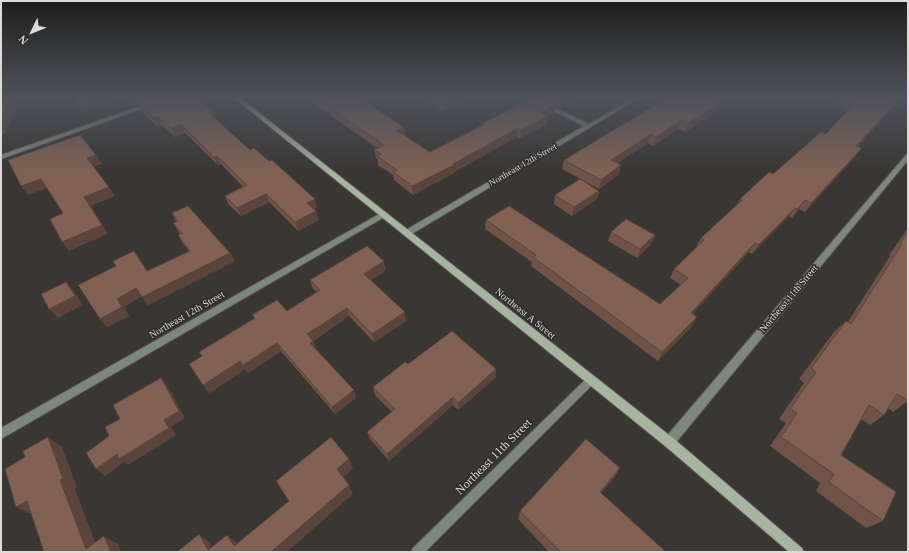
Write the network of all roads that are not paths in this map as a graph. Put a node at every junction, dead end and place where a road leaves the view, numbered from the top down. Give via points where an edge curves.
1 (98, 123) edge
2 (268, 123) edge
3 (582, 123) edge
4 (594, 123) edge
5 (589, 126) junction
6 (908, 156) edge
7 (1, 157) edge
8 (384, 215) junction
9 (407, 233) junction
10 (590, 381) junction
11 (1, 434) edge
12 (669, 442) junction
13 (417, 552) edge
14 (798, 552) edge

1 - 7 street
2 - 8 street, Northeast A Street
3 - 5 street
4 - 5 street, Northeast 12th Street
5 - 9 street, Northeast 12th Street
6 - 12 street, Northeast 11th Street
8 - 9 street, Northeast A Street
8 - 11 street, Northeast 12th Street
9 - 10 street, Northeast A Street
10 - 12 street, Northeast A Street
10 - 13 street, Northeast 11th Street
12 - 14 street, Northeast A Street

